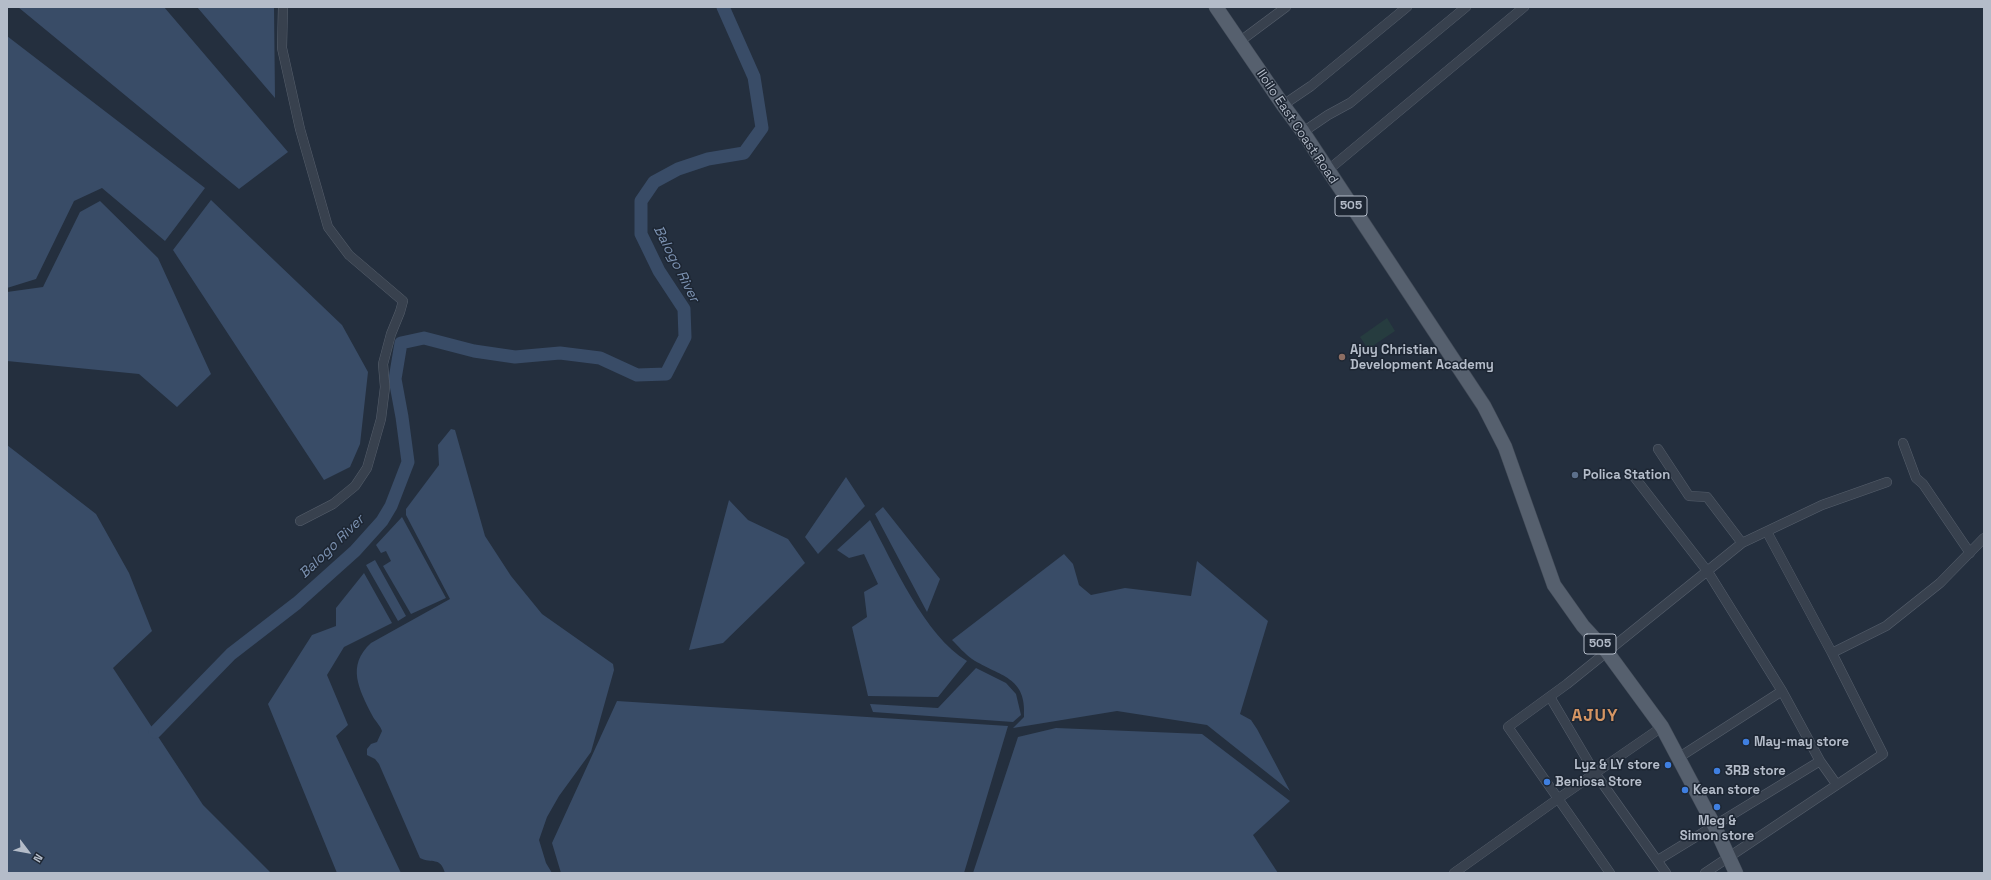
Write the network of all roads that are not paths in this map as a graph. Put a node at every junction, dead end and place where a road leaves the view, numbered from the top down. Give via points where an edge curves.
1 (283, 7) edge
2 (1216, 7) edge
3 (1286, 7) edge
4 (1407, 7) edge
5 (1466, 7) edge
6 (1524, 7) edge
7 (1239, 42) junction
8 (1283, 105) junction
9 (1303, 132) junction
10 (1327, 171) junction
11 (1903, 443) dead end
12 (1658, 449) dead end
13 (1632, 474) dead end
14 (1887, 482) dead end
15 (300, 521) dead end
16 (1767, 532) junction
17 (1984, 538) edge
18 (1742, 543) junction
19 (1970, 553) junction
20 (1708, 572) junction
21 (1607, 652) junction
22 (1832, 653) junction
23 (1782, 690) junction
24 (1550, 697) junction
25 (1662, 727) junction
26 (1678, 758) junction
27 (1820, 761) junction
28 (1595, 773) junction
29 (1837, 785) junction
30 (1559, 798) junction
31 (1715, 827) junction
32 (1729, 858) junction
33 (1658, 860) junction
34 (1454, 873) edge
35 (1610, 873) edge
36 (1666, 873) edge
37 (1706, 873) edge
38 (1736, 873) edge

1 - 15 street via 282,48 300,130 328,227 349,255 402,301 382,364 385,387 381,419 367,468 355,486 333,504
2 - 7 main road, Iloilo East Coast Road / 505
3 - 7 street
4 - 8 street via 1317,81
5 - 9 street via 1350,103
6 - 10 street
7 - 8 main road, Iloilo East Coast Road / 505
8 - 9 main road, Iloilo East Coast Road / 505
9 - 10 main road, Iloilo East Coast Road / 505
10 - 21 main road, Iloilo East Coast Road / 505 via 1484,406 1505,447 1554,585 1583,626
11 - 19 street via 1916,478 1923,484
12 - 18 street via 1690,496 1708,497
13 - 20 street
14 - 16 street via 1822,505
16 - 18 street
16 - 22 street
17 - 19 street
18 - 20 street
19 - 22 street via 1940,583 1886,626
20 - 21 street
20 - 23 street
21 - 24 street
21 - 25 main road, 505
22 - 29 street via 1883,754
23 - 26 street
23 - 27 street
24 - 28 street
24 - 30 street via 1508,727
25 - 26 main road, 505
25 - 28 street
26 - 31 main road, 505
27 - 29 street
27 - 31 street
28 - 30 street
28 - 33 street
29 - 32 street
30 - 34 street
30 - 35 street
31 - 32 main road, 505
31 - 33 street
32 - 37 street
32 - 38 main road, 505
33 - 36 street

